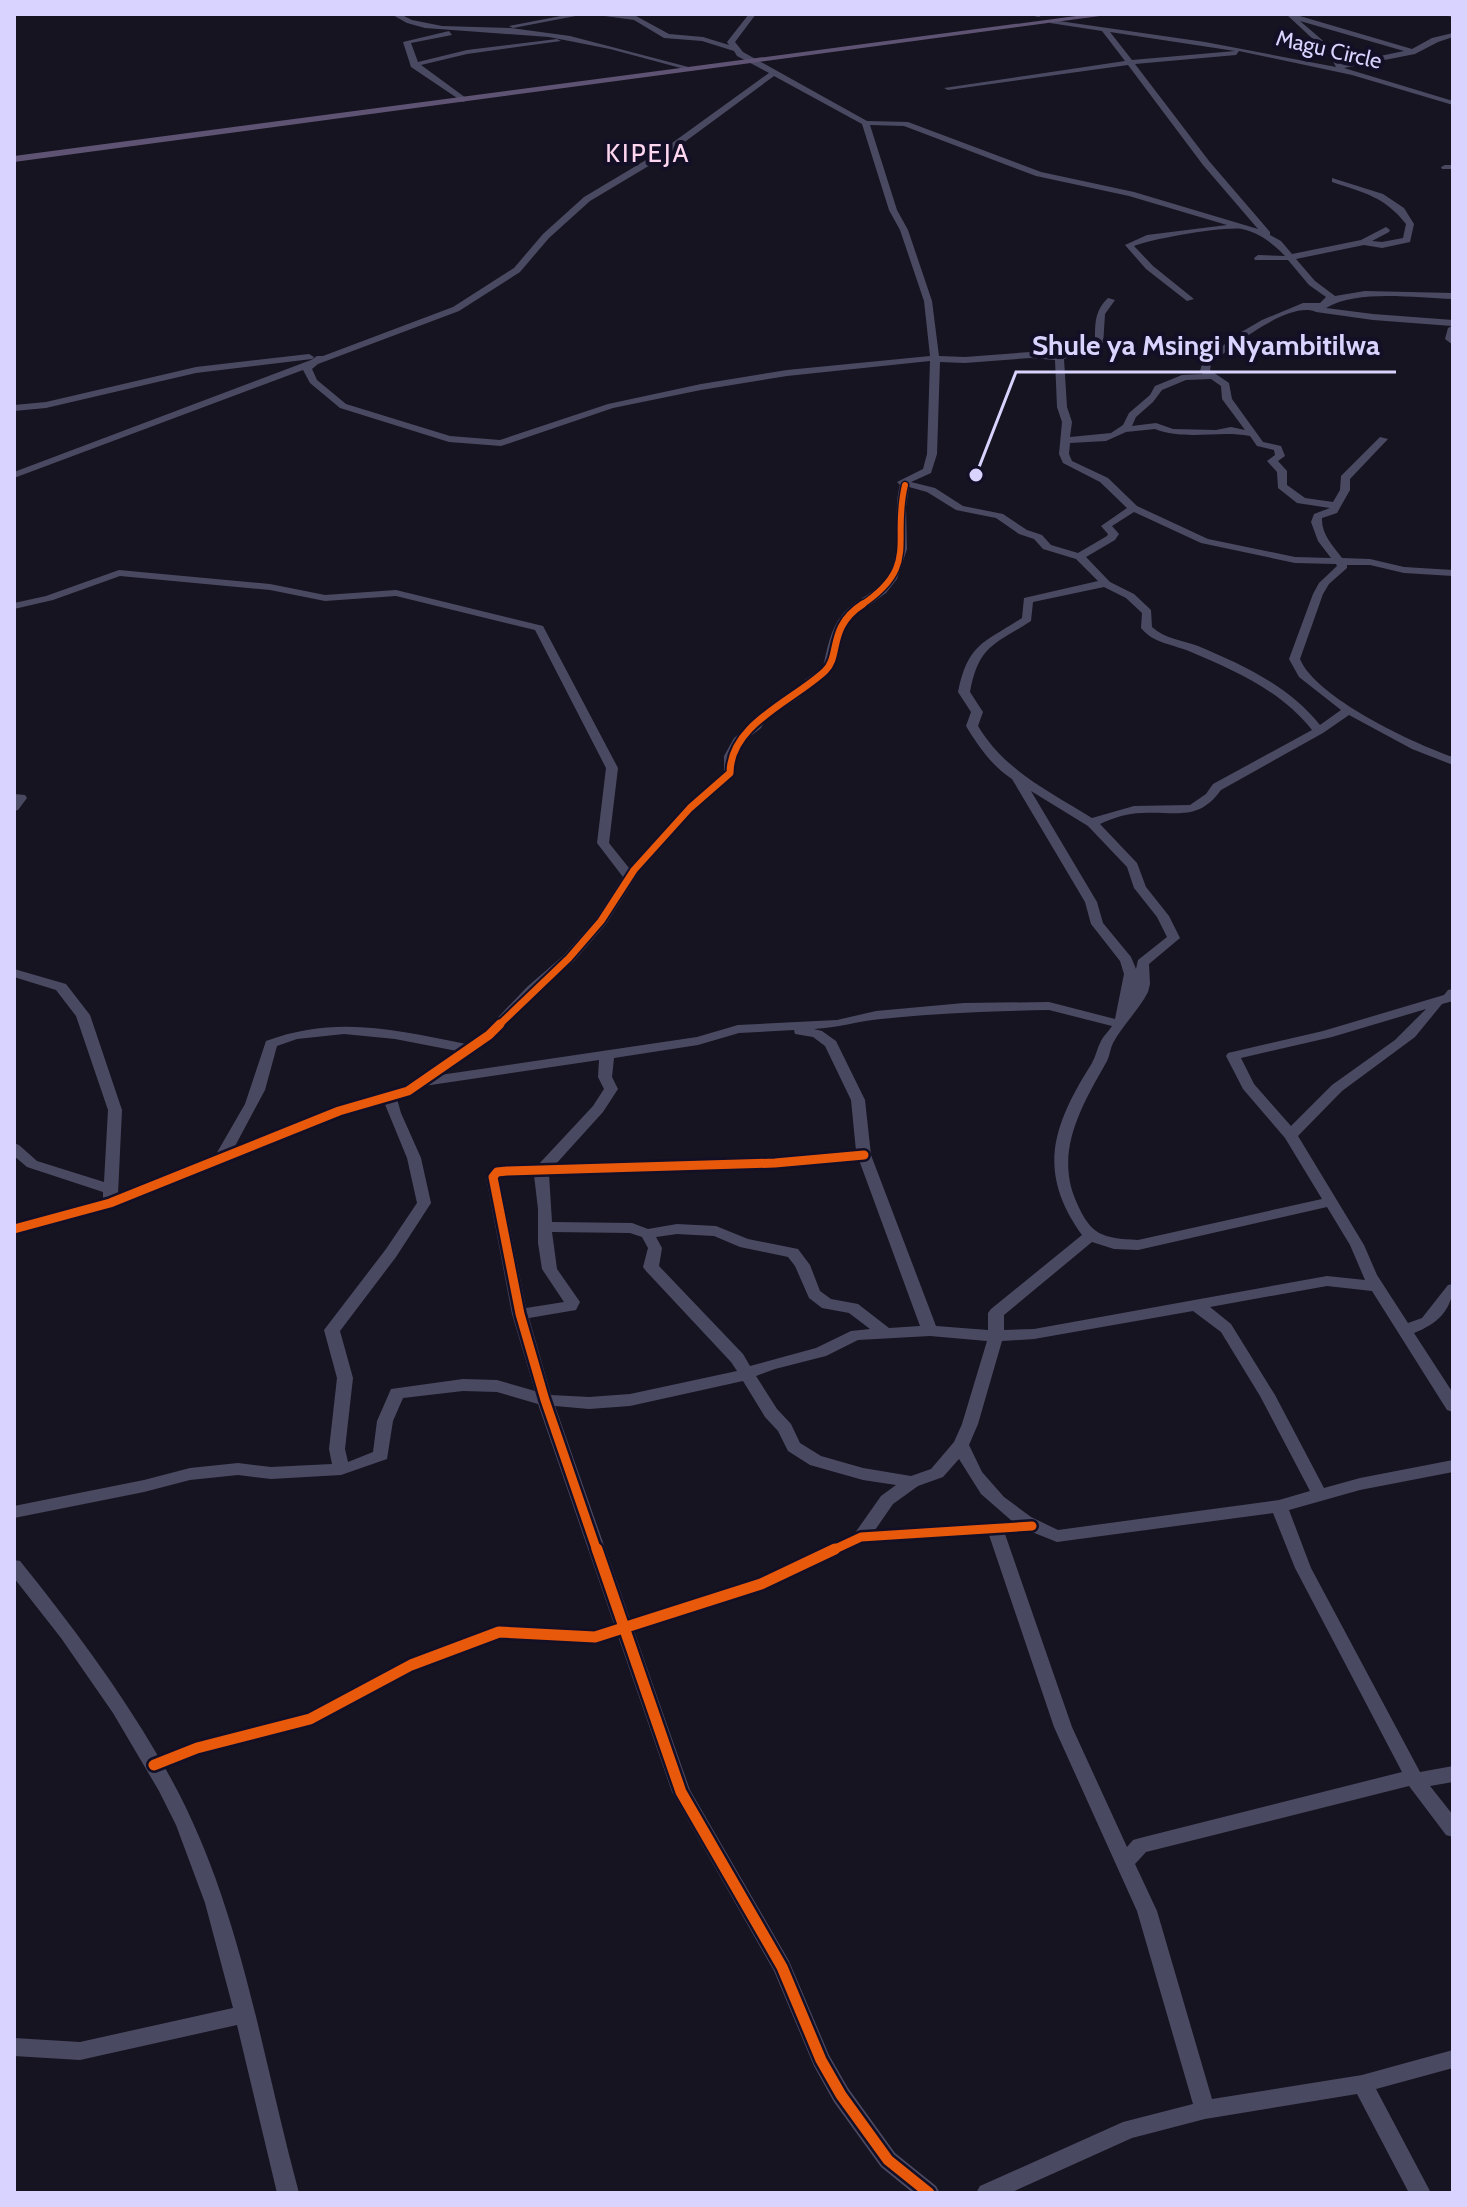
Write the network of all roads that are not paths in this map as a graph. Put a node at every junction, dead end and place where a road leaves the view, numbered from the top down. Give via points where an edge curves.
1 (394, 14) edge
2 (583, 14) edge
3 (593, 14) edge
4 (753, 14) edge
5 (1027, 14) edge
6 (1111, 14) edge
7 (1288, 14) edge
8 (1442, 14) edge
9 (1039, 15) edge
10 (1453, 15) edge
11 (1052, 22) junction
12 (460, 29) junction
13 (499, 29) junction
14 (1104, 29) junction
15 (1453, 35) edge
16 (573, 39) junction
17 (736, 49) junction
18 (1252, 50) junction
19 (1412, 52) junction
20 (753, 60) junction
21 (1131, 64) junction
22 (414, 65) junction
23 (1340, 67) junction
24 (692, 69) junction
25 (773, 73) junction
26 (948, 88) dead end
27 (463, 100) junction
28 (1453, 103) edge
29 (865, 123) junction
30 (14, 159) edge
31 (1335, 180) dead end
32 (1236, 226) junction
33 (1386, 230) dead end
34 (1269, 237) junction
35 (1364, 242) junction
36 (1258, 258) dead end
37 (1291, 258) junction
38 (1453, 296) edge
39 (1190, 299) dead end
40 (1334, 299) junction
41 (1111, 300) dead end
42 (1300, 307) junction
43 (1453, 326) edge
44 (1453, 342) edge
45 (338, 352) junction
46 (320, 358) junction
47 (935, 358) junction
48 (1059, 358) junction
49 (1213, 376) junction
50 (14, 408) edge
51 (1126, 429) junction
52 (1252, 434) junction
53 (1383, 439) dead end
54 (1064, 440) junction
55 (14, 475) edge
56 (905, 485) junction
57 (1336, 506) junction
58 (1133, 508) junction
59 (1080, 557) junction
60 (1340, 563) junction
61 (1453, 573) edge
62 (1106, 584) junction
63 (14, 606) edge
64 (1349, 709) junction
65 (1319, 731) junction
66 (1453, 761) edge
67 (1017, 777) junction
68 (14, 798) edge
69 (14, 807) edge
70 (1092, 823) junction
71 (629, 877) junction
72 (14, 973) edge
73 (1449, 999) edge
74 (1121, 1024) junction
75 (784, 1028) junction
76 (469, 1049) junction
77 (608, 1054) junction
78 (421, 1082) junction
79 (390, 1096) junction
80 (1291, 1135) junction
81 (14, 1148) edge
82 (864, 1155) junction
83 (220, 1158) junction
84 (541, 1171) junction
85 (110, 1196) junction
86 (1330, 1202) junction
87 (545, 1227) junction
88 (14, 1229) edge
89 (647, 1234) junction
90 (1090, 1236) junction
91 (1377, 1286) junction
92 (1453, 1289) edge
93 (1196, 1305) junction
94 (520, 1314) junction
95 (930, 1331) junction
96 (1404, 1331) junction
97 (884, 1332) junction
98 (996, 1336) junction
99 (748, 1373) junction
100 (545, 1400) junction
101 (1453, 1406) edge
102 (961, 1445) junction
103 (1453, 1466) edge
104 (341, 1469) junction
105 (912, 1482) junction
106 (1320, 1495) junction
107 (1279, 1506) junction
108 (14, 1512) edge
109 (1032, 1526) junction
110 (995, 1529) junction
111 (861, 1537) junction
112 (14, 1566) edge
113 (623, 1630) junction
114 (154, 1765) junction
115 (1453, 1774) edge
116 (1415, 1779) junction
117 (1453, 1829) edge
118 (1124, 1863) junction
119 (243, 2015) junction
120 (14, 2047) edge
121 (1453, 2059) edge
122 (1362, 2084) junction
123 (1205, 2110) junction
124 (288, 2193) edge
125 (929, 2193) edge
126 (987, 2193) edge
127 (1420, 2193) edge

1 - 12 street via 421,25
2 - 13 street
3 - 17 street via 636,18 667,36
4 - 17 street via 731,42
5 - 9 street
6 - 11 main road
7 - 19 street
7 - 23 street via 1332,53
8 - 10 street
11 - 14 street, Magu Circle
11 - 20 main road
12 - 13 street
12 - 22 street via 407,42
13 - 16 street
14 - 18 street, Magu Circle
14 - 21 street
15 - 19 street
16 - 22 street via 467,52
16 - 24 street
17 - 20 street
18 - 21 street
18 - 23 street, Magu Circle
19 - 23 street
20 - 24 main road
20 - 25 street
21 - 26 street
21 - 34 street
22 - 27 street
23 - 28 street, Magu Circle
24 - 27 main road
25 - 29 street
25 - 45 street via 664,153 571,211 517,270 500,281 456,309
27 - 30 main road
29 - 32 street via 905,124 1039,174 1131,194
29 - 47 street via 928,301
31 - 35 street via 1380,196 1410,224 1407,240
32 - 34 street
32 - 39 street via 1129,245 1148,269
33 - 35 street
34 - 37 street
35 - 37 street
36 - 37 street
37 - 40 street
38 - 40 street via 1365,294
40 - 42 street via 1322,306
41 - 48 street via 1102,307 1100,344
42 - 43 street
42 - 49 street via 1230,341 1206,363 1205,371
43 - 44 street
45 - 46 street
45 - 50 street via 196,370
46 - 47 street via 307,368 313,381 343,406 449,439 501,443 638,399 787,373
46 - 55 street
47 - 48 street
47 - 56 street via 932,454 927,471 902,482
48 - 54 street via 1067,422
49 - 51 street via 1185,377 1158,388 1155,398 1131,416
49 - 52 street via 1226,385 1227,399
51 - 52 street via 1156,426 1172,432
51 - 54 street via 1097,439
52 - 57 street via 1260,444 1278,448 1280,456 1272,461 1291,495 1303,503
53 - 57 street via 1345,478
54 - 58 street via 1068,463 1104,480
56 - 59 street via 931,490 960,508 999,516 1047,547
56 - 71 street via 904,546 891,580 879,596 841,624 828,669 738,740 730,756 730,773 690,808
57 - 60 street via 1316,522
58 - 59 street via 1106,526 1114,534 1111,538
58 - 60 street via 1214,544
59 - 62 street
60 - 61 street
60 - 64 street via 1343,566 1321,588 1293,655 1304,680
62 - 65 street via 1147,612 1146,628 1154,638 1185,645 1272,687 1304,709
62 - 67 street via 1028,600 1027,619 979,647 967,671 964,692 977,712 972,726
63 - 71 street via 119,573 270,587 325,598 396,593 539,628 612,768 603,843
64 - 65 street
64 - 66 street via 1397,739
65 - 70 street via 1217,787 1183,813 1145,808
67 - 70 street
67 - 74 street via 1091,902 1097,924 1126,960 1131,974
68 - 69 street via 21,798
70 - 74 street via 1133,866 1140,888 1174,938 1143,963 1143,988
71 - 76 street via 569,958
72 - 85 street via 61,987 83,1015 115,1110
73 - 80 street via 1389,1052 1352,1076
73 - 80 street via 1233,1056 1248,1086
74 - 75 street via 1049,1006 1004,1006 918,1010
74 - 90 street via 1078,1094 1060,1151 1066,1197
75 - 77 street via 738,1029 698,1041
75 - 82 street via 817,1034 831,1044 858,1100
76 - 78 street
76 - 83 street via 372,1031 292,1034 271,1044 266,1074 249,1114
77 - 78 street
77 - 84 street via 605,1083 611,1089
78 - 79 street
79 - 83 street
79 - 104 street via 392,1113 416,1163 424,1203 332,1330 345,1378 337,1449
80 - 86 street
81 - 85 street via 32,1164
82 - 84 street
82 - 95 street
83 - 85 street
84 - 87 street
84 - 94 street via 497,1172 493,1177
85 - 88 street
86 - 90 street via 1138,1245
86 - 91 street
87 - 89 street via 632,1228
87 - 94 street via 550,1269 571,1306
89 - 97 street via 716,1231 793,1253 814,1294 827,1304 853,1308
89 - 99 street via 655,1248 651,1267
90 - 98 street via 996,1313
91 - 93 street via 1327,1281
91 - 96 street
92 - 96 street via 1427,1322
93 - 98 street
93 - 106 street via 1226,1328
94 - 100 street
95 - 97 street
95 - 98 street
96 - 101 street
97 - 99 street via 856,1335 820,1352
98 - 102 street
99 - 100 street via 630,1400
99 - 105 street via 794,1447 816,1461
100 - 104 street via 486,1386 397,1393 385,1421 381,1455
100 - 113 street
102 - 105 street via 937,1473
102 - 109 street via 971,1472 990,1496
103 - 106 street
104 - 108 street via 190,1474
105 - 111 street via 887,1500
106 - 107 street
107 - 109 street via 1057,1536
107 - 116 street via 1303,1568
109 - 110 street
110 - 111 street
110 - 118 street via 1063,1727
111 - 113 street via 761,1584
112 - 114 street via 59,1622
113 - 114 street via 595,1637 499,1632 411,1665 310,1719 197,1748
113 - 125 street via 681,1792 782,1967 821,2060 888,2160
114 - 119 street via 201,1862
115 - 116 street
116 - 117 street
116 - 118 street via 1140,1846
118 - 123 street via 1147,1911
119 - 120 street via 80,2051
119 - 124 street
121 - 122 street
122 - 123 street
122 - 127 street
123 - 126 street via 1130,2129

